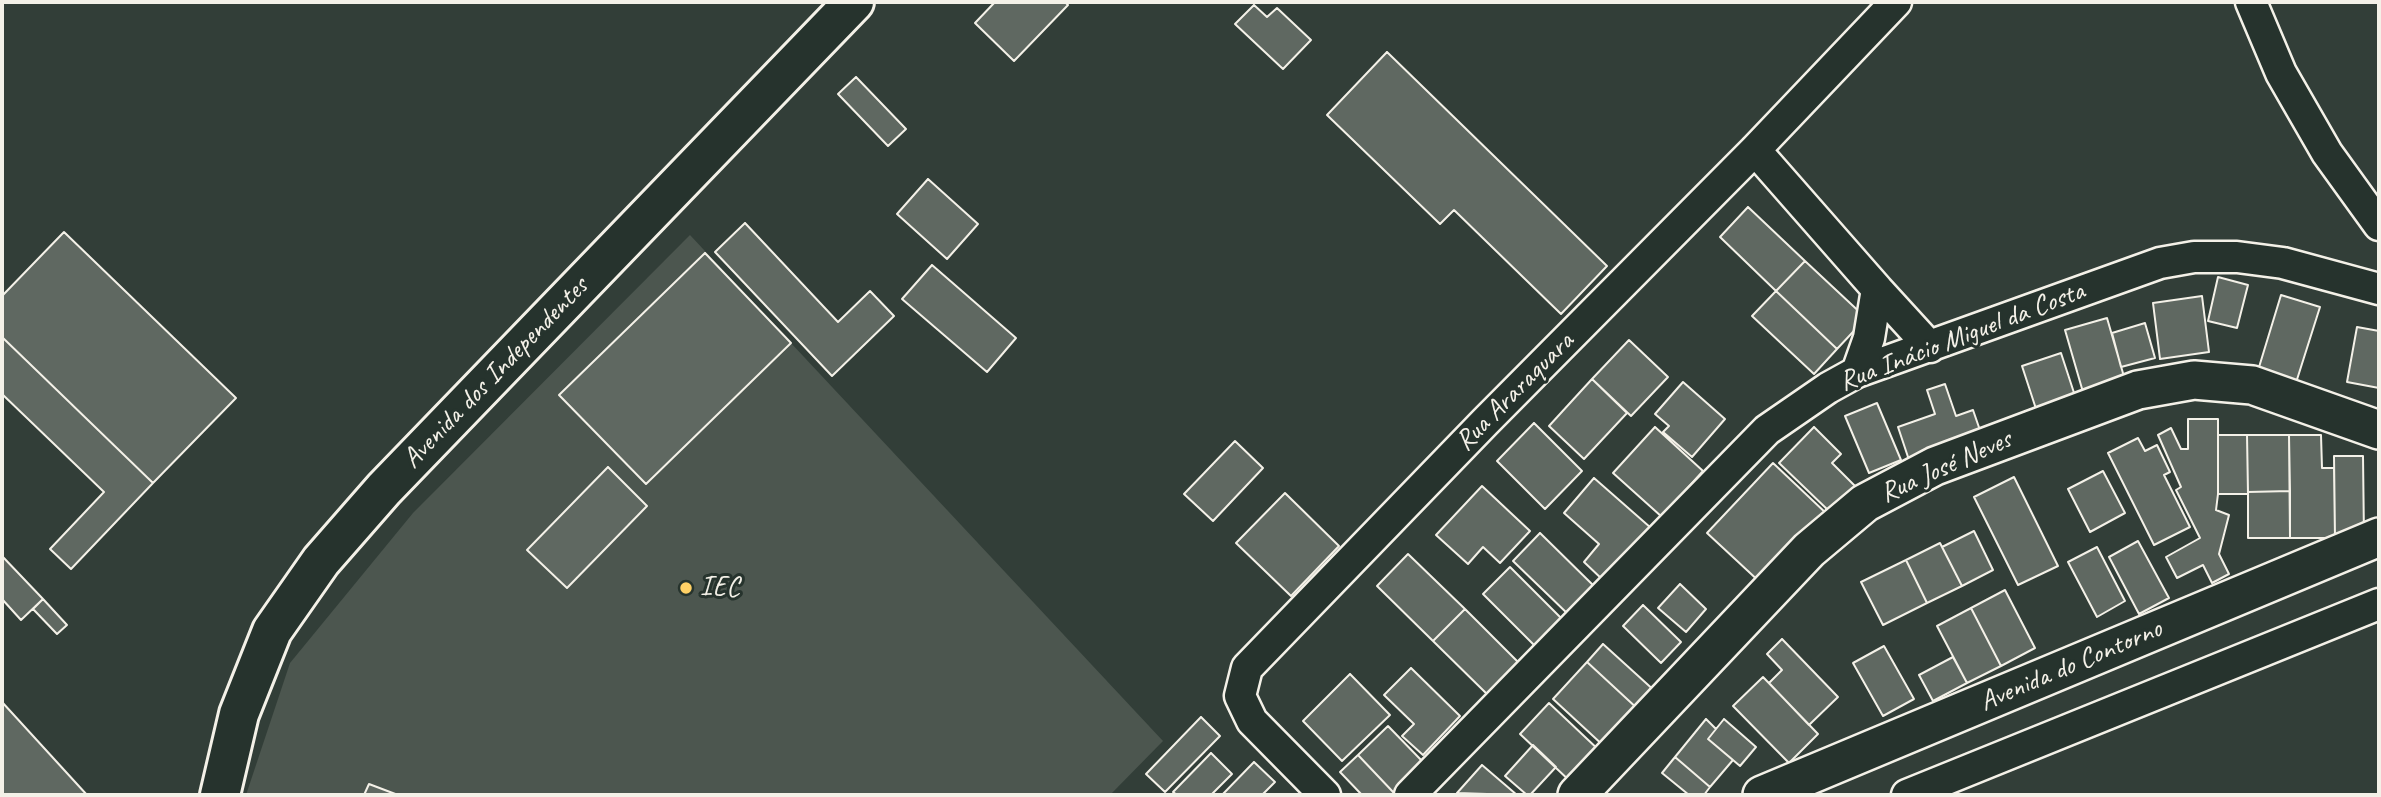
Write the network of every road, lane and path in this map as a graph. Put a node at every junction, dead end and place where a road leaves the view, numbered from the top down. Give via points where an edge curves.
1 (854, 2) edge
2 (1896, 2) edge
3 (2250, 2) edge
4 (1755, 150) junction
5 (2379, 225) edge
6 (1877, 289) junction
7 (2379, 289) edge
8 (1930, 347) junction
9 (1857, 372) junction
10 (2379, 430) edge
11 (2379, 537) edge
12 (2379, 604) edge
13 (219, 795) edge
14 (1325, 795) edge
15 (1410, 795) edge
16 (1577, 795) edge
17 (1762, 795) edge
18 (1908, 795) edge

1 - 13 main road, Avenida dos Independentes via 393,479 321,561 272,631 239,714
2 - 4 street, Rua Araraquara
3 - 5 street via 2281,73 2327,153
4 - 6 street
4 - 14 street, Rua Araraquara via 1247,668 1240,696 1252,722
6 - 8 street
6 - 9 street via 1869,338
7 - 8 street, Rua Inácio Miguel da Costa via 2283,263 2194,257 2160,263
8 - 9 street, Rua Inácio Miguel da Costa
9 - 15 street, Rua Inácio Miguel da Costa via 1767,430
10 - 16 street, Rua José Neves via 2252,386 2194,380 2138,390 1936,466 1865,503 1809,550
11 - 17 street, Avenida do Contorno
12 - 18 street

